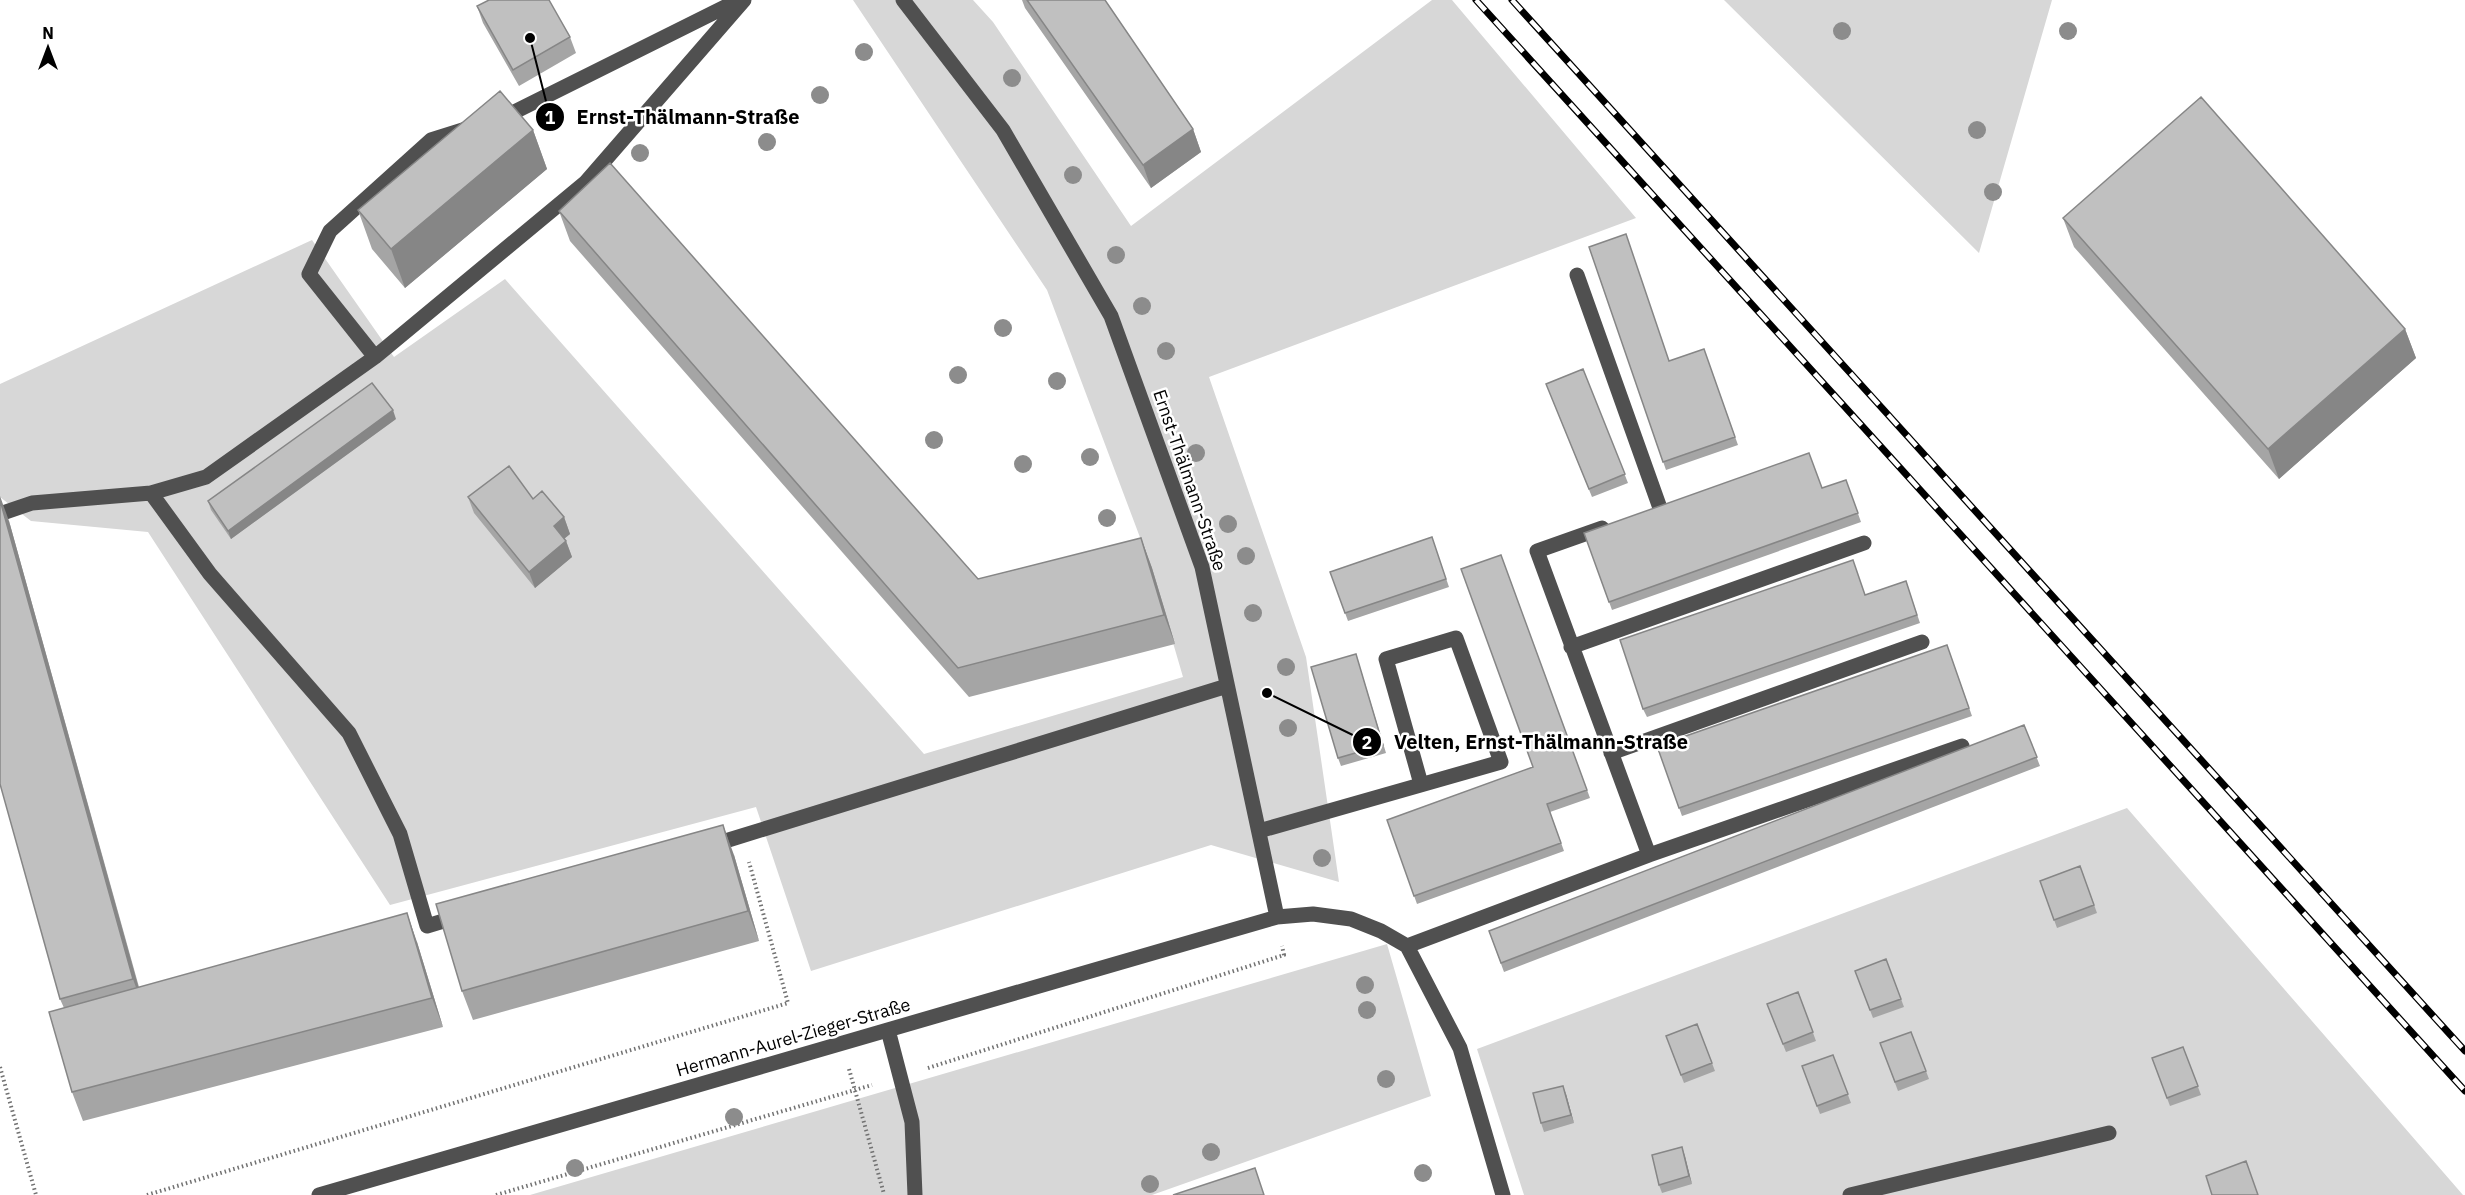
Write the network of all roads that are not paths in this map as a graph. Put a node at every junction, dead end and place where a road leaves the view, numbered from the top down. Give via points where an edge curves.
1 (740, 0) edge
2 (744, 0) edge
3 (903, 0) edge
4 (1577, 275) dead end
5 (375, 357) junction
6 (151, 494) junction
7 (1660, 508) edge
8 (0, 514) edge
9 (1615, 523) edge
10 (1864, 543) dead end
11 (1922, 642) dead end
12 (1571, 647) junction
13 (1227, 686) junction
14 (1962, 746) edge
15 (1611, 753) junction
16 (1421, 784) junction
17 (1259, 831) junction
18 (698, 849) edge
19 (1648, 855) junction
20 (472, 913) edge
21 (1277, 917) junction
22 (1407, 946) junction
23 (888, 1030) junction
24 (2109, 1133) dead end
25 (319, 1195) edge
26 (915, 1195) edge
27 (1503, 1195) edge
28 (1850, 1195) edge

1 - 5 street via 507,117 431,140 330,231 309,274
2 - 5 street via 586,182
3 - 13 street, Ernst-Thälmann-Straße via 1003,130 1111,316 1202,567
4 - 7 street
5 - 6 street via 206,477
6 - 8 street via 32,503
6 - 20 street via 210,574 349,733 400,834 427,926
9 - 12 street via 1537,551
10 - 12 street
11 - 15 street
12 - 15 street
13 - 17 street, Ernst-Thälmann-Straße
13 - 18 street
14 - 19 street
15 - 19 street
16 - 16 street via 1501,762 1456,638 1386,659
16 - 17 street
17 - 21 street, Ernst-Thälmann-Straße
19 - 22 street
21 - 22 street via 1313,914 1351,919
21 - 23 street, Hermann-Aurel-Zieger-Straße
22 - 27 street via 1460,1048
23 - 25 street, Hermann-Aurel-Zieger-Straße
23 - 26 street via 912,1122
24 - 28 street

